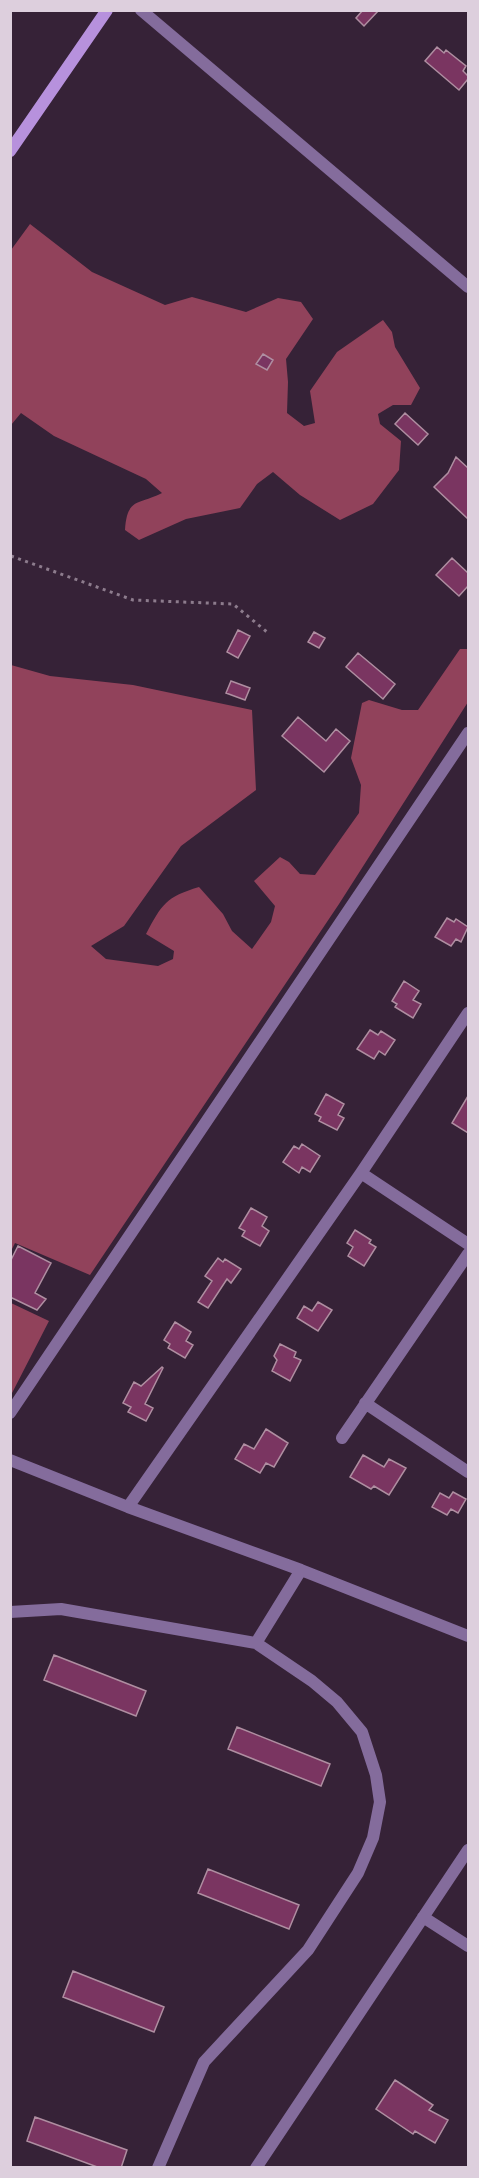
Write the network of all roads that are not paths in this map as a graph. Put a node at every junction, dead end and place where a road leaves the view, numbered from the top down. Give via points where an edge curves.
1 (107, 10) edge
2 (141, 10) edge
3 (10, 151) edge
4 (468, 287) edge
5 (468, 733) edge
6 (468, 1013) edge
7 (361, 1173) junction
8 (468, 1244) edge
9 (468, 1254) edge
10 (365, 1404) junction
11 (10, 1413) edge
12 (342, 1438) dead end
13 (10, 1460) edge
14 (468, 1472) edge
15 (128, 1507) junction
16 (301, 1570) junction
17 (10, 1612) edge
18 (468, 1636) edge
19 (256, 1643) junction
20 (468, 1850) edge
21 (423, 1917) junction
22 (468, 1946) edge
23 (158, 2168) edge
24 (256, 2168) edge

1 - 3 street
2 - 4 street
5 - 11 street
6 - 7 street
7 - 8 street
7 - 15 street
9 - 10 street
10 - 12 street
10 - 14 street
13 - 15 street
15 - 16 street
16 - 18 street
16 - 19 street
17 - 19 street via 61,1609
19 - 23 street via 337,1702 362,1732 380,1802 372,1838 358,1873 308,1950 204,2062
20 - 21 street
21 - 22 street
21 - 24 street

